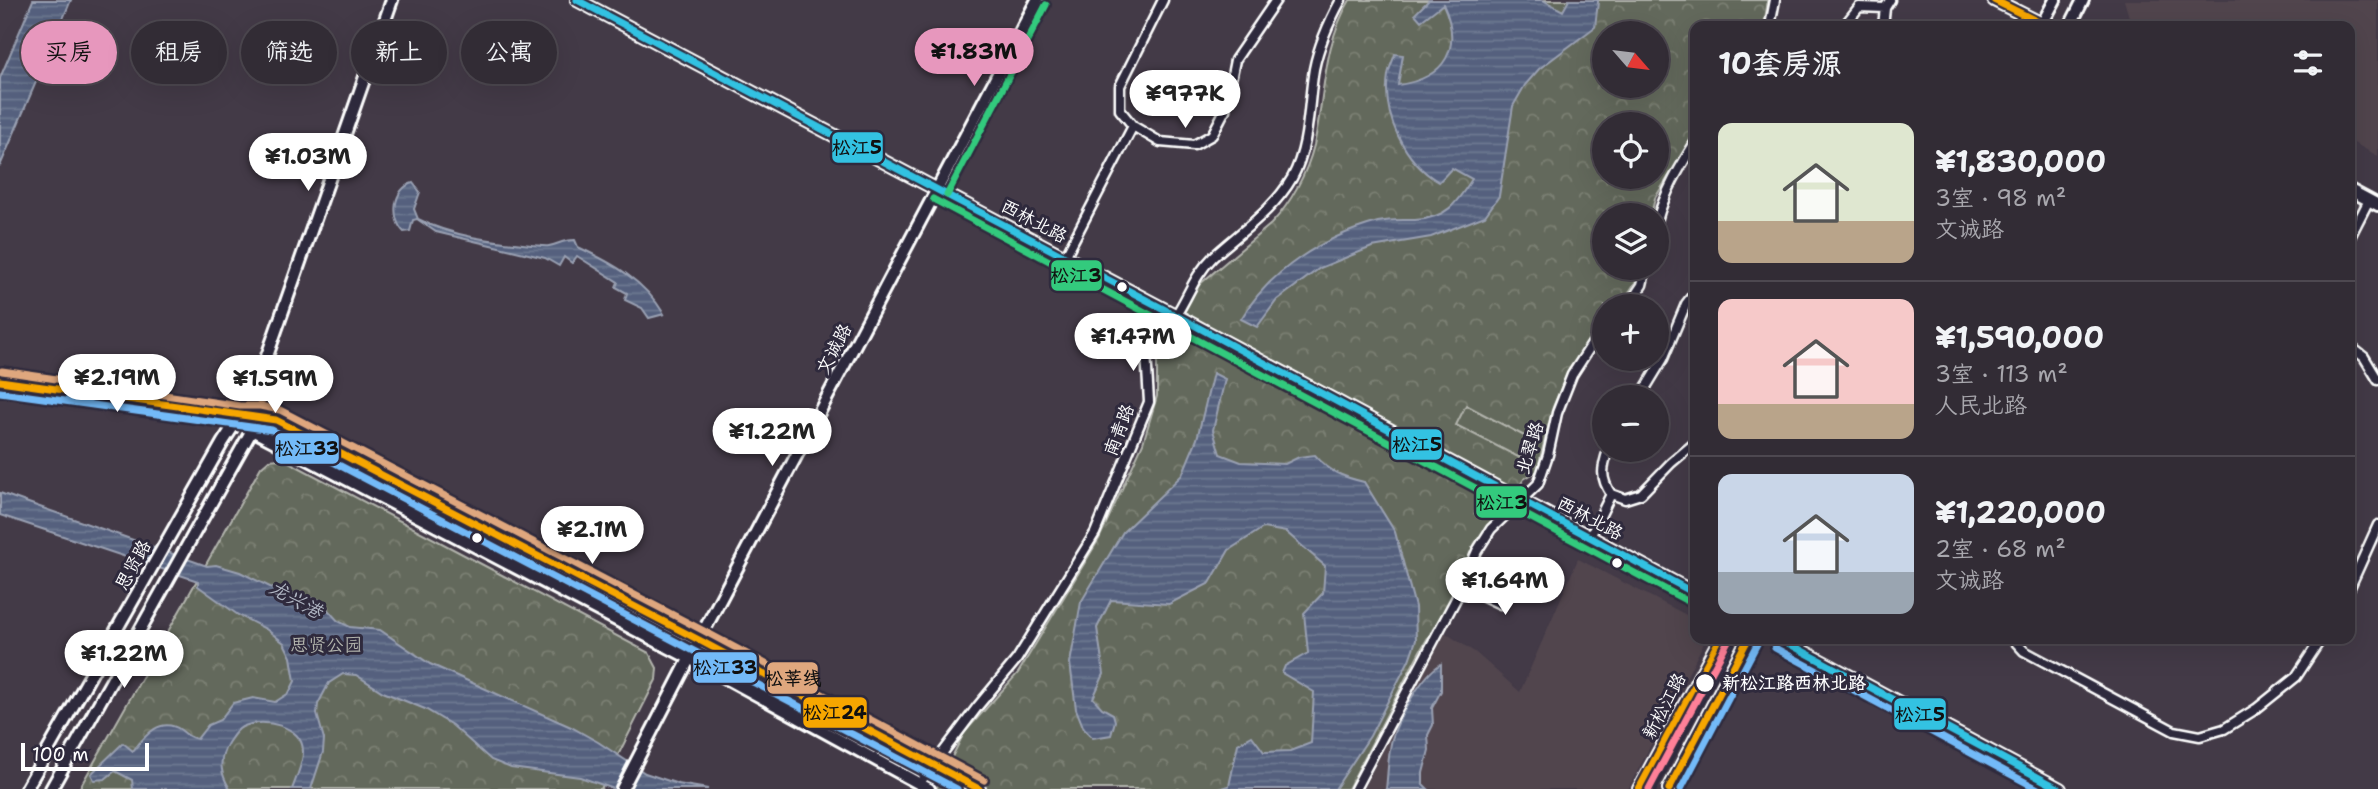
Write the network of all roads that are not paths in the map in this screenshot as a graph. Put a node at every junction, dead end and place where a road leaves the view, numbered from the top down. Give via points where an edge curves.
1 (392, 0) edge
2 (577, 0) edge
3 (1038, 0) edge
4 (1163, 0) edge
5 (1276, 0) edge
6 (1341, 0) edge
7 (1774, 0) edge
8 (1994, 0) edge
9 (2055, 0) edge
10 (2084, 0) edge
11 (1887, 4) edge
12 (1771, 21) edge
13 (1848, 21) edge
14 (2034, 21) edge
15 (2045, 21) edge
16 (2073, 21) edge
17 (1133, 126) junction
18 (1690, 150) edge
19 (938, 190) junction
20 (2355, 193) edge
21 (1662, 203) edge
22 (2374, 203) edge
23 (2355, 229) edge
24 (1065, 257) junction
25 (1690, 298) edge
26 (1175, 315) junction
27 (1592, 344) edge
28 (2355, 350) edge
29 (2378, 380) edge
30 (0, 381) edge
31 (1647, 385) edge
32 (253, 396) junction
33 (239, 416) junction
34 (259, 416) junction
35 (252, 430) junction
36 (1690, 447) edge
37 (1604, 462) edge
38 (1611, 494) junction
39 (1520, 500) junction
40 (2378, 525) edge
41 (1590, 537) junction
42 (1519, 566) dead end
43 (2355, 576) edge
44 (1462, 586) junction
45 (1690, 591) edge
46 (699, 640) junction
47 (1717, 644) edge
48 (1745, 644) edge
49 (1789, 644) edge
50 (2018, 644) edge
51 (2318, 644) edge
52 (691, 659) junction
53 (932, 764) junction
54 (921, 787) edge
55 (26, 789) edge
56 (51, 789) edge
57 (622, 789) edge
58 (979, 789) edge
59 (1354, 789) edge
60 (1639, 789) edge
61 (1669, 789) edge
62 (2060, 789) edge

1 - 32 main road, 思贤路
2 - 19 main road, 西林北路
3 - 19 main road, 文诚路
4 - 17 street via 1121,86 1120,110
5 - 17 street via 1235,60 1225,110 1212,135 1194,145 1160,142
6 - 26 street, 南青路 via 1322,40 1302,151 1292,177 1256,221 1193,280
7 - 12 street
8 - 14 main road
9 - 15 main road
10 - 16 main road
11 - 13 street via 1859,7
17 - 24 street
18 - 21 street
19 - 24 main road, 西林北路
19 - 46 main road, 文诚路
20 - 22 main road
22 - 23 street
24 - 26 main road, 西林北路
25 - 31 street
26 - 39 main road, 西林北路
26 - 53 street, 南青路 via 1146,352 1149,402 1096,533 1017,659
27 - 39 street, 北翠路 via 1572,375 1557,413 1538,484
28 - 29 street
30 - 33 main road
32 - 33 main road, 思贤路
32 - 34 main road
33 - 34 main road
33 - 35 main road
33 - 55 main road, 思贤路
34 - 35 main road
34 - 46 main road via 276,419
35 - 52 main road
35 - 56 main road
36 - 38 street via 1641,494 1625,499
37 - 38 street via 1601,470
38 - 41 street
39 - 41 main road, 西林北路
39 - 44 street, 北翠路 via 1490,529
40 - 43 street
41 - 45 main road, 西林北路
42 - 44 street via 1500,604
44 - 59 street, 北翠路
46 - 52 main road, 文诚路
46 - 53 main road
47 - 60 main road, 新松江路
48 - 61 main road
49 - 62 main road
50 - 51 street via 2149,719 2200,736 2224,729 2256,709 2295,677
52 - 54 main road
52 - 57 main road, 文诚路
53 - 54 street, 南青路
53 - 58 main road

